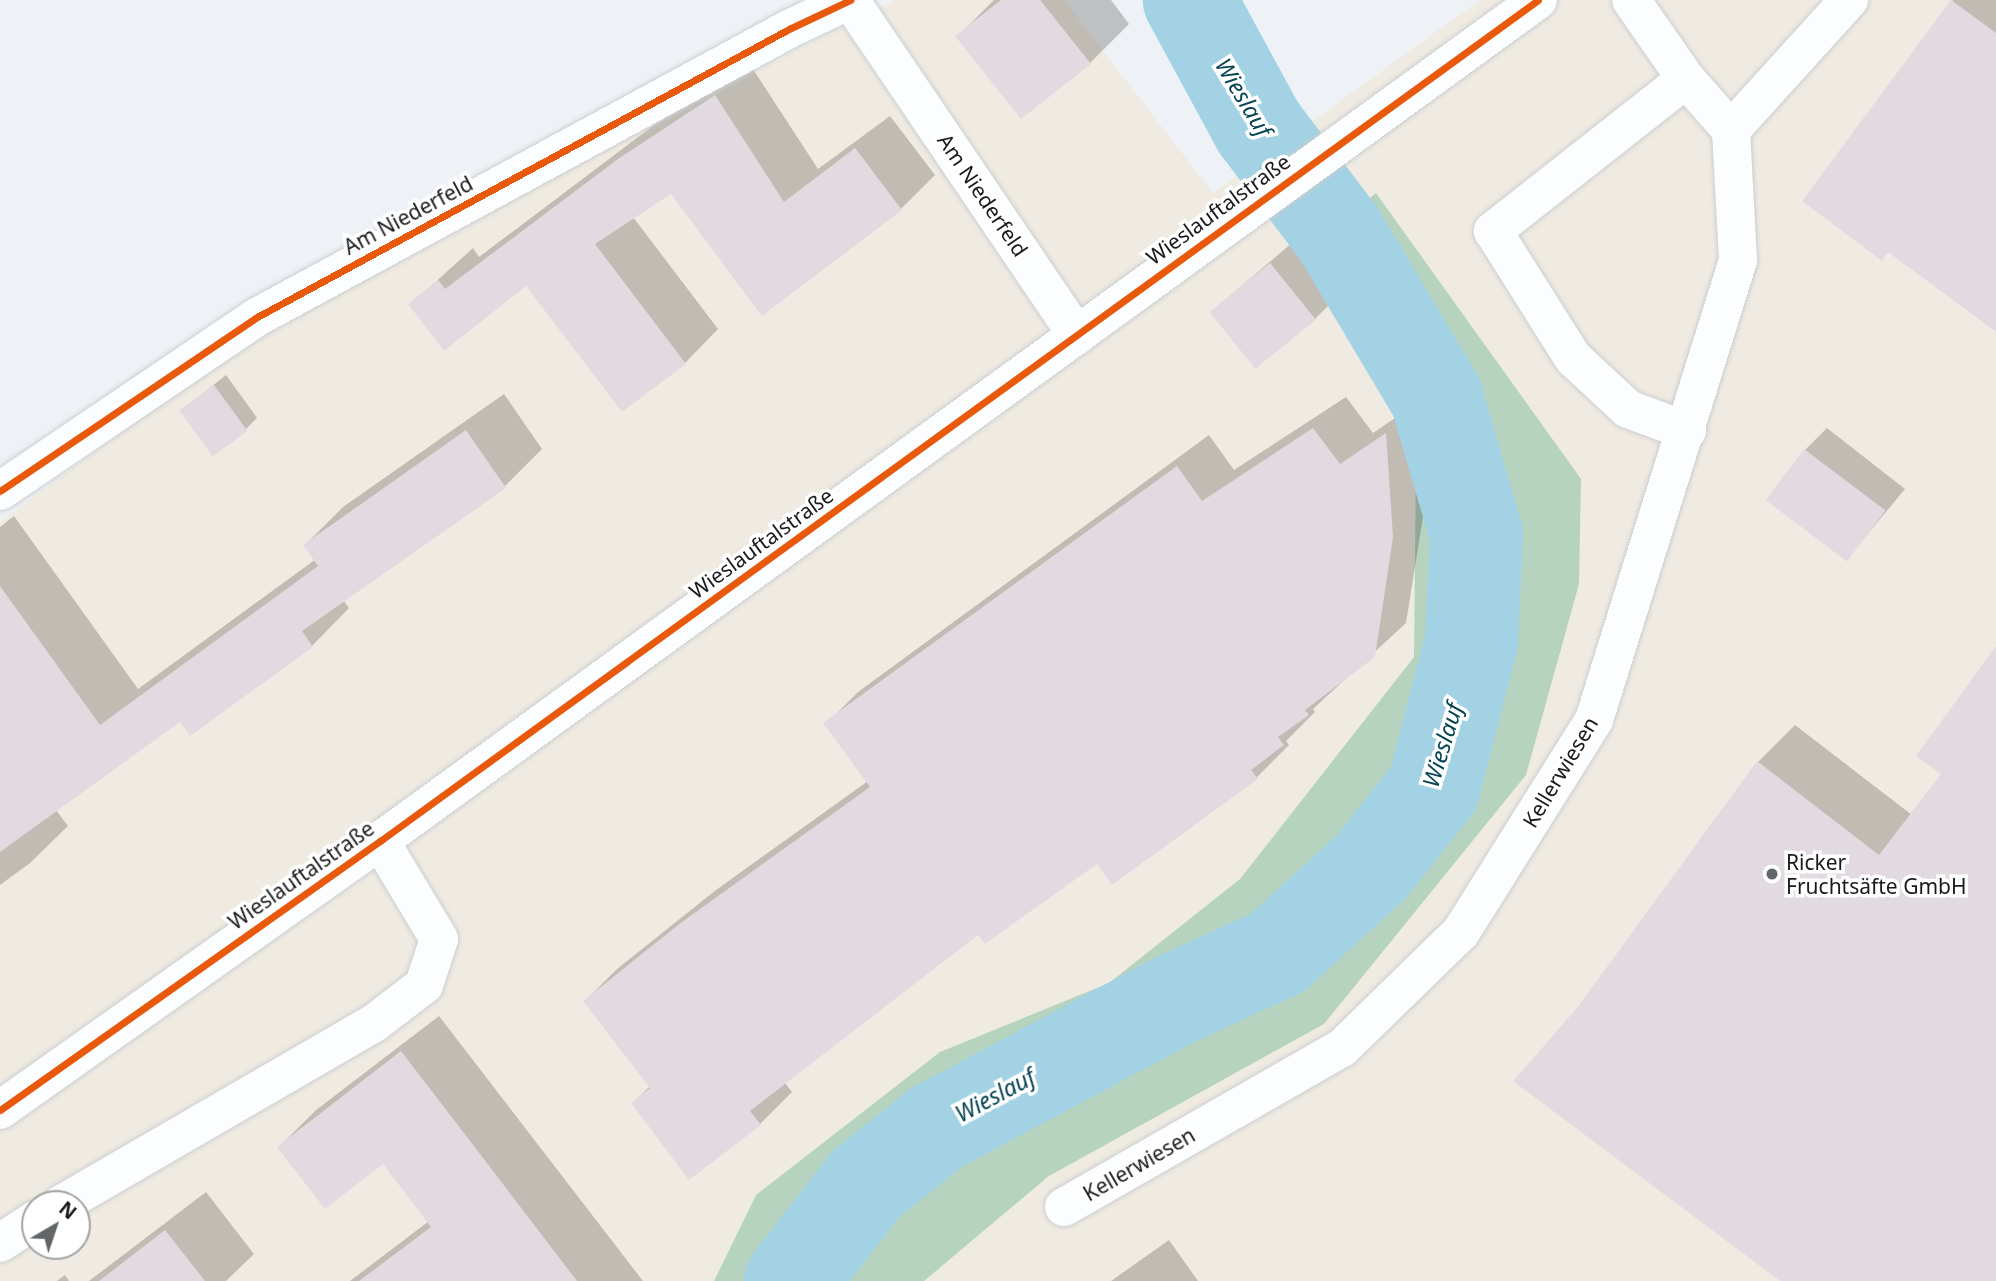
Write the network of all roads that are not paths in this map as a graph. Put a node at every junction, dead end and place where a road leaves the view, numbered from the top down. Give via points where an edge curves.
1 (1538, 0) edge
2 (1630, 0) edge
3 (1849, 0) edge
4 (1686, 79) junction
5 (1731, 130) junction
6 (1077, 335) junction
7 (1687, 431) junction
8 (0, 491) edge
9 (380, 841) junction
10 (0, 1110) edge
11 (86, 1190) edge
12 (1064, 1207) dead end
13 (21, 1229) edge
14 (0, 1242) edge

1 - 6 street, Wieslauftalstraße
2 - 4 street
3 - 5 street
4 - 5 street
4 - 7 street via 1493,231 1573,358 1628,409
5 - 7 street, Kellerwiesen via 1738,260
6 - 8 street, Am Niederfeld via 850,0 777,35 257,317
6 - 9 street, Wieslauftalstraße
7 - 12 street, Kellerwiesen via 1594,720 1461,932 1342,1048
9 - 10 street, Wieslauftalstraße
9 - 11 street, Wieslauftalstraße via 439,939 424,985 373,1024
13 - 14 street

